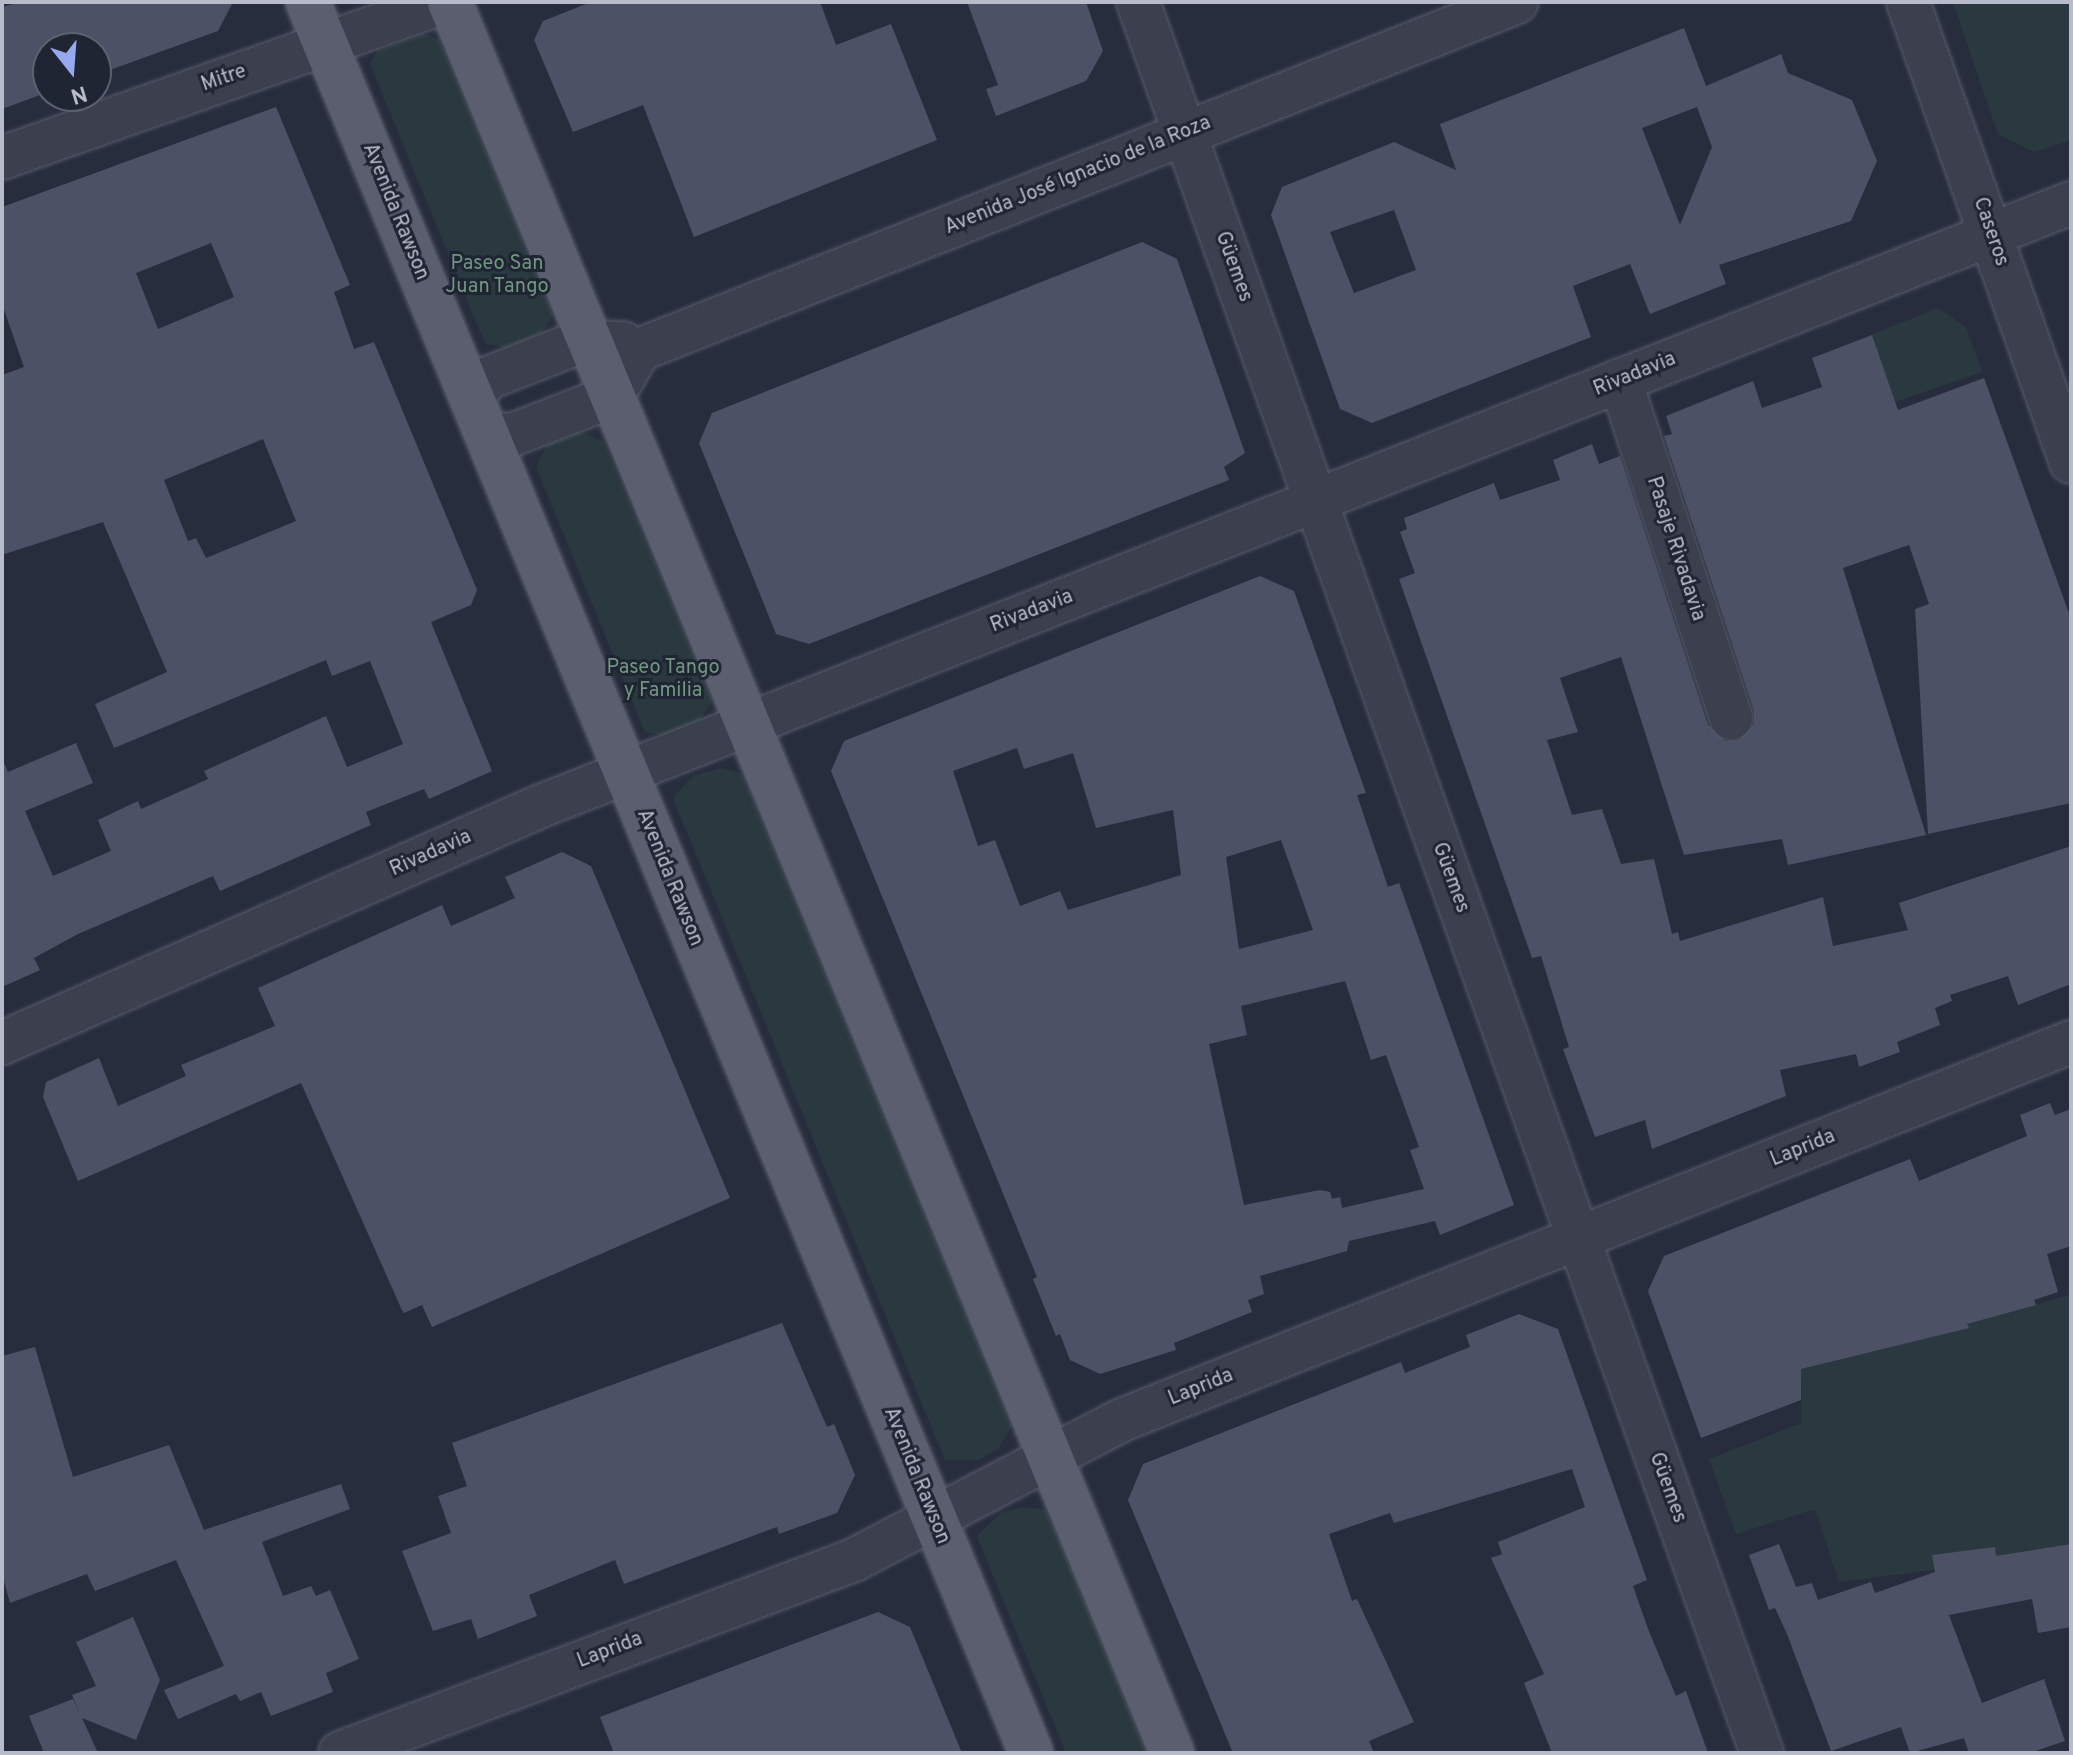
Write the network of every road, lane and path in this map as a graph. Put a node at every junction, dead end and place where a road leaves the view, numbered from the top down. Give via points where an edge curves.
1 (308, 2) edge
2 (448, 2) edge
3 (1138, 2) edge
4 (1517, 2) edge
5 (1908, 2) edge
6 (325, 44) junction
7 (1185, 133) junction
8 (2, 158) edge
9 (2071, 203) edge
10 (1991, 235) junction
11 (590, 341) junction
12 (639, 350) junction
13 (1620, 380) junction
14 (610, 392) junction
15 (478, 415) junction
16 (2071, 462) edge
17 (1316, 501) junction
18 (1731, 718) dead end
19 (747, 724) junction
20 (626, 773) junction
21 (2071, 1042) edge
22 (2, 1043) edge
23 (1578, 1238) junction
24 (1050, 1456) junction
25 (933, 1517) junction
26 (340, 1753) edge
27 (1031, 1753) edge
28 (1172, 1753) edge
29 (1762, 1753) edge

1 - 6 main road, Avenida Rawson
2 - 6 street, Mitre
2 - 11 main road
3 - 7 street, Güemes
4 - 7 street, Avenida José Ignacio de la Roza
5 - 10 street, Caseros
6 - 8 street, Mitre
6 - 15 main road, Avenida Rawson
7 - 12 street, Avenida José Ignacio de la Roza
7 - 17 street, Güemes
9 - 10 street, Rivadavia
10 - 13 street, Rivadavia
10 - 16 street, Caseros
11 - 12 street via 611,340
11 - 14 main road
11 - 15 street via 488,378
12 - 14 street
13 - 17 street, Rivadavia
13 - 18 street, Pasaje Rivadavia
14 - 15 street via 595,403 512,435
14 - 19 main road
15 - 20 main road, Avenida Rawson
17 - 19 street, Rivadavia
17 - 23 street, Güemes
19 - 20 street, Rivadavia
19 - 24 main road
20 - 22 street, Rivadavia
20 - 25 main road, Avenida Rawson
21 - 23 street, Laprida
23 - 24 street, Laprida via 1122,1420
23 - 29 street, Güemes
24 - 25 street, Laprida
24 - 28 main road
25 - 26 street, Laprida via 854,1560
25 - 27 main road, Avenida Rawson

